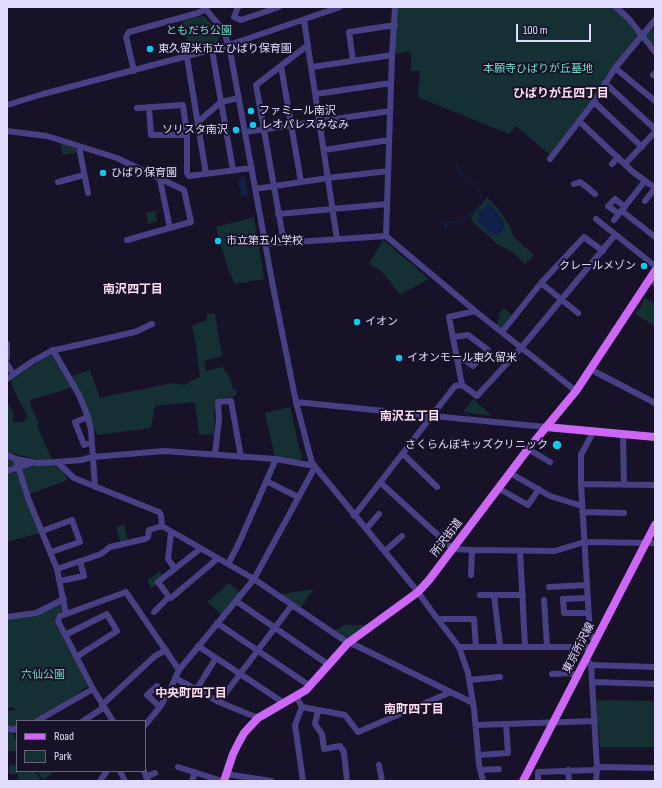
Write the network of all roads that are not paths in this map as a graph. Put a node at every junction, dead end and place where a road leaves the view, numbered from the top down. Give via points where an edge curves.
1 (238, 7) edge
2 (279, 7) edge
3 (340, 7) edge
4 (395, 7) edge
5 (616, 7) edge
6 (205, 8) edge
7 (304, 20) junction
8 (655, 20) edge
9 (394, 25) junction
10 (642, 36) junction
11 (230, 45) junction
12 (308, 45) junction
13 (212, 50) junction
14 (655, 52) edge
15 (392, 56) junction
16 (187, 57) junction
17 (353, 61) junction
18 (281, 66) junction
19 (312, 67) junction
20 (615, 68) junction
21 (134, 71) junction
22 (391, 83) junction
23 (605, 83) junction
24 (316, 94) junction
25 (239, 98) junction
26 (655, 101) edge
27 (221, 102) junction
28 (594, 102) junction
29 (7, 105) edge
30 (149, 107) junction
31 (137, 108) dead end
32 (390, 111) junction
33 (319, 121) junction
34 (579, 121) junction
35 (198, 122) junction
36 (291, 125) junction
37 (264, 130) junction
38 (655, 130) edge
39 (7, 131) edge
40 (245, 132) junction
41 (187, 135) junction
42 (389, 140) junction
43 (642, 146) junction
44 (79, 147) junction
45 (324, 150) junction
46 (618, 157) junction
47 (550, 159) dead end
48 (612, 164) dead end
49 (625, 164) junction
50 (252, 168) junction
51 (233, 170) junction
52 (388, 171) junction
53 (206, 174) junction
54 (84, 175) junction
55 (328, 178) junction
56 (160, 180) junction
57 (645, 181) junction
58 (58, 182) dead end
59 (301, 182) junction
60 (574, 184) dead end
61 (274, 186) junction
62 (655, 188) edge
63 (255, 189) junction
64 (88, 193) dead end
65 (595, 194) dead end
66 (645, 201) dead end
67 (387, 204) junction
68 (332, 209) junction
69 (622, 210) junction
70 (278, 214) junction
71 (596, 219) dead end
72 (614, 220) dead end
73 (170, 228) junction
74 (615, 235) junction
75 (386, 236) junction
76 (655, 237) edge
77 (336, 239) junction
78 (127, 240) dead end
79 (284, 243) junction
80 (265, 244) junction
81 (603, 251) junction
82 (655, 266) edge
83 (655, 271) edge
84 (652, 281) edge
85 (541, 283) junction
86 (562, 300) junction
87 (475, 311) junction
88 (578, 313) dead end
89 (152, 324) dead end
90 (502, 332) junction
91 (453, 337) junction
92 (7, 344) edge
93 (521, 348) junction
94 (53, 350) junction
95 (7, 358) edge
96 (458, 361) junction
97 (7, 364) edge
98 (590, 369) junction
99 (13, 374) junction
100 (7, 379) edge
101 (462, 385) junction
102 (576, 391) junction
103 (296, 402) junction
104 (655, 403) edge
105 (428, 415) junction
106 (436, 416) junction
107 (88, 417) junction
108 (546, 427) junction
109 (591, 430) junction
110 (623, 434) junction
111 (655, 437) edge
112 (92, 442) junction
113 (528, 449) junction
114 (214, 454) junction
115 (403, 454) junction
116 (7, 455) edge
117 (93, 457) junction
118 (241, 457) junction
119 (16, 459) junction
120 (276, 459) junction
121 (33, 462) junction
122 (57, 462) junction
123 (550, 462) dead end
124 (313, 465) junction
125 (18, 468) junction
126 (7, 471) edge
127 (510, 473) junction
128 (266, 481) junction
129 (381, 483) junction
130 (582, 484) junction
131 (624, 485) junction
132 (655, 485) edge
133 (95, 487) junction
134 (437, 487) dead end
135 (498, 488) junction
136 (539, 489) junction
137 (298, 497) junction
138 (582, 509) junction
139 (624, 512) dead end
140 (379, 514) dead end
141 (354, 516) junction
142 (655, 525) edge
143 (162, 526) junction
144 (366, 529) junction
145 (42, 530) junction
146 (171, 533) junction
147 (402, 536) dead end
148 (584, 542) junction
149 (646, 543) junction
150 (655, 543) edge
151 (453, 548) junction
152 (200, 549) junction
153 (472, 550) junction
154 (520, 551) junction
155 (51, 552) junction
156 (385, 552) junction
157 (217, 559) junction
158 (80, 561) junction
159 (228, 564) junction
160 (57, 568) junction
161 (175, 569) junction
162 (470, 575) dead end
163 (254, 579) junction
164 (60, 581) junction
165 (587, 585) junction
166 (549, 587) dead end
167 (418, 592) junction
168 (480, 595) dead end
169 (494, 595) junction
170 (523, 595) junction
171 (169, 597) junction
172 (587, 598) junction
173 (64, 599) junction
174 (544, 600) dead end
175 (236, 601) junction
176 (292, 605) junction
177 (154, 612) dead end
178 (588, 613) junction
179 (66, 614) junction
180 (7, 617) edge
181 (438, 620) junction
182 (217, 623) junction
183 (274, 628) junction
184 (65, 635) junction
185 (348, 643) junction
186 (593, 644) junction
187 (198, 646) junction
188 (500, 646) junction
189 (525, 646) junction
190 (547, 646) junction
191 (459, 647) junction
192 (476, 647) junction
193 (166, 650) junction
194 (258, 650) junction
195 (76, 657) junction
196 (216, 658) junction
197 (588, 663) junction
198 (329, 665) junction
199 (655, 667) edge
200 (179, 670) junction
201 (241, 673) junction
202 (552, 674) dead end
203 (577, 676) junction
204 (500, 677) dead end
205 (175, 678) junction
206 (469, 680) junction
207 (593, 682) junction
208 (655, 684) edge
209 (310, 686) junction
210 (92, 688) junction
211 (196, 690) junction
212 (451, 692) junction
213 (168, 694) junction
214 (296, 696) junction
215 (219, 702) junction
216 (284, 703) junction
217 (473, 703) junction
218 (103, 706) junction
219 (160, 707) junction
220 (302, 708) junction
221 (318, 710) junction
222 (258, 718) junction
223 (40, 720) edge
224 (84, 720) edge
225 (112, 720) edge
226 (595, 721) junction
227 (554, 722) junction
228 (146, 724) edge
229 (506, 724) junction
230 (476, 725) junction
231 (479, 755) junction
232 (379, 765) dead end
233 (178, 766) dead end
234 (597, 768) junction
235 (655, 768) edge
236 (499, 769) dead end
237 (481, 770) junction
238 (568, 770) junction
239 (106, 772) edge
240 (120, 772) edge
241 (195, 772) junction
242 (155, 773) dead end
243 (146, 776) edge
244 (224, 779) edge
245 (100, 781) edge
246 (125, 781) edge
247 (192, 781) edge
248 (268, 781) edge
249 (303, 781) edge
250 (347, 781) edge
251 (382, 781) edge
252 (483, 781) edge
253 (523, 781) edge
254 (538, 781) edge
255 (569, 781) edge
256 (596, 781) edge

1 - 2 street via 234,17 241,20
3 - 7 street
4 - 9 street
5 - 10 street
6 - 11 street via 222,29
6 - 21 street via 198,13 129,32 126,37
7 - 11 street
7 - 12 street
8 - 10 street
9 - 15 street
9 - 17 street via 349,32
10 - 14 street
10 - 20 street
11 - 13 street
11 - 25 street
12 - 18 street
12 - 19 street
13 - 16 street
13 - 27 street
15 - 17 street
15 - 22 street
16 - 21 street
16 - 35 street
17 - 19 street
18 - 36 street
18 - 37 street via 256,85
19 - 24 street
20 - 23 street
20 - 26 street
21 - 29 street
22 - 24 street
22 - 32 street
23 - 28 street
23 - 38 street
24 - 33 street
25 - 27 street
25 - 40 street
27 - 35 street
27 - 51 street
28 - 34 street
28 - 43 street
30 - 31 street
30 - 41 street via 151,135
30 - 41 street via 183,105
32 - 33 street
32 - 42 street
33 - 36 street
33 - 45 street
34 - 46 street
34 - 47 street
35 - 53 street
36 - 37 street
36 - 59 street
37 - 40 street
37 - 61 street
38 - 43 street
39 - 44 street via 47,136
40 - 50 street
41 - 53 street via 188,176
42 - 45 street
42 - 52 street
43 - 49 street
44 - 54 street
44 - 56 street via 117,158
45 - 55 street
46 - 48 street
46 - 49 street
49 - 57 street
50 - 51 street
50 - 63 street
51 - 53 street
52 - 55 street
52 - 67 street
54 - 58 street
54 - 64 street
55 - 59 street
55 - 68 street
56 - 73 street
56 - 73 street via 184,190 191,222
57 - 62 street
57 - 69 street
59 - 61 street
60 - 65 street via 580,182
61 - 63 street
61 - 70 street
62 - 66 street
63 - 80 street
67 - 68 street
67 - 75 street
68 - 70 street
68 - 77 street
69 - 72 street
69 - 76 street via 630,221
70 - 79 street
71 - 74 street
73 - 78 street
74 - 81 street
74 - 82 street
75 - 77 street
75 - 87 street
77 - 79 street
79 - 80 street
80 - 103 street
81 - 85 street via 584,237
81 - 86 street
83 - 84 main road, 所沢街道
84 - 98 main road, 所沢街道
85 - 86 street
85 - 90 street
86 - 88 street
86 - 93 street
87 - 90 street
87 - 91 street via 449,317
89 - 94 street via 135,332
90 - 93 street
91 - 96 street
91 - 96 street via 468,335 488,350 473,366 465,360
92 - 95 street
93 - 101 street via 477,396
93 - 102 street
94 - 99 street
94 - 107 street via 79,395
96 - 101 street
97 - 99 street
98 - 102 main road, 所沢街道
98 - 104 street
99 - 100 street
101 - 106 street via 455,386 437,409
102 - 108 main road, 所沢街道
103 - 105 street
103 - 124 street
105 - 106 street
105 - 115 street via 427,422
106 - 108 street
107 - 112 street
107 - 112 street via 75,422 84,445
108 - 109 main road
108 - 113 main road, 所沢街道
109 - 110 main road
109 - 130 street via 591,436 581,455
110 - 111 main road
110 - 131 street
112 - 117 street
113 - 123 street
113 - 127 main road, 所沢街道
114 - 117 street via 159,451
114 - 118 street
114 - 118 street via 219,419 218,402 231,401
115 - 129 street
115 - 134 street
116 - 119 street
117 - 122 street
117 - 133 street
118 - 120 street
119 - 121 street
119 - 125 street
120 - 124 street
120 - 128 street
121 - 122 street
121 - 125 street
122 - 133 street via 74,478
124 - 137 street
124 - 141 street
125 - 126 street
125 - 145 street
127 - 135 main road, 所沢街道
127 - 136 street
128 - 137 street
128 - 159 street
129 - 141 street
129 - 151 street
130 - 131 street
130 - 138 street
131 - 132 street
133 - 143 street via 159,512
135 - 136 street via 528,505
135 - 151 main road, 所沢街道
136 - 138 street
137 - 163 street
138 - 139 street
138 - 148 street
140 - 144 street
141 - 144 street
142 - 149 main road, 東京所沢線
143 - 146 street
143 - 158 street via 149,530 145,539 110,547 101,554
144 - 156 street
145 - 155 street
145 - 155 street via 72,520 80,542
146 - 152 street
146 - 161 street via 168,559
147 - 156 street
148 - 149 street
148 - 154 street via 555,551
148 - 165 street
149 - 150 street
149 - 186 main road, 東京所沢線
151 - 153 street
151 - 167 main road, 所沢街道
152 - 157 street
152 - 161 street
153 - 154 street
153 - 162 street
154 - 170 street
155 - 160 street
156 - 167 street
157 - 159 street
157 - 171 street
158 - 160 street
158 - 164 street via 84,576
159 - 163 street
160 - 164 street
161 - 171 street via 158,582
163 - 175 street
163 - 176 street
164 - 173 street
165 - 166 street
165 - 172 street
167 - 181 street
167 - 185 main road, 所沢街道
168 - 169 street
169 - 170 street
169 - 188 street
170 - 189 street
171 - 177 street
172 - 178 street
172 - 178 street via 563,599 564,613
173 - 179 street
173 - 180 street via 36,613
174 - 190 street
175 - 182 street
175 - 183 street
176 - 183 street
176 - 185 street
178 - 186 street
179 - 184 street via 58,620
179 - 193 street via 126,592
181 - 191 street
181 - 192 street via 474,619
182 - 187 street
182 - 194 street
183 - 194 street
183 - 198 street
184 - 195 street
184 - 195 street via 107,614 117,630
185 - 198 main road, 所沢街道
185 - 212 street
186 - 190 street
186 - 197 main road, 東京所沢線
187 - 196 street
187 - 200 street
188 - 189 street
188 - 192 street
189 - 190 street
191 - 192 street
191 - 206 street
193 - 200 street
193 - 218 street via 155,656
194 - 201 street
194 - 209 street
195 - 210 street
196 - 201 street
196 - 211 street
197 - 199 street
197 - 203 main road, 東京所沢線
197 - 207 street
198 - 209 main road, 所沢街道
200 - 205 street
201 - 215 street
201 - 216 street
202 - 203 street via 571,673
203 - 227 main road, 東京所沢線
204 - 206 street
205 - 211 street
205 - 213 street
206 - 217 street
207 - 208 street
207 - 226 street
209 - 214 main road, 所沢街道
210 - 218 street
210 - 223 street
211 - 215 street
212 - 217 street
212 - 221 street via 358,732 345,715
213 - 219 street
213 - 219 street via 156,686 147,695
214 - 216 main road, 所沢街道
214 - 220 street
215 - 222 street
216 - 222 main road, 所沢街道
217 - 230 street
218 - 224 street
218 - 225 street
219 - 228 street
220 - 221 street
220 - 249 street via 295,726
221 - 250 street via 315,724 322,734 324,749 340,746 344,752
222 - 244 main road, 所沢街道 via 244,733
226 - 227 street
226 - 234 street
227 - 229 street
227 - 253 main road, 東京所沢線
229 - 230 street
229 - 231 street via 508,753
230 - 231 street
231 - 237 street
232 - 251 street
233 - 241 street
234 - 235 street
234 - 238 street
234 - 256 street
236 - 237 street
237 - 252 street
238 - 254 street via 538,772
238 - 255 street
239 - 245 street
240 - 246 street
241 - 244 street
241 - 247 street
242 - 243 street
244 - 248 street

